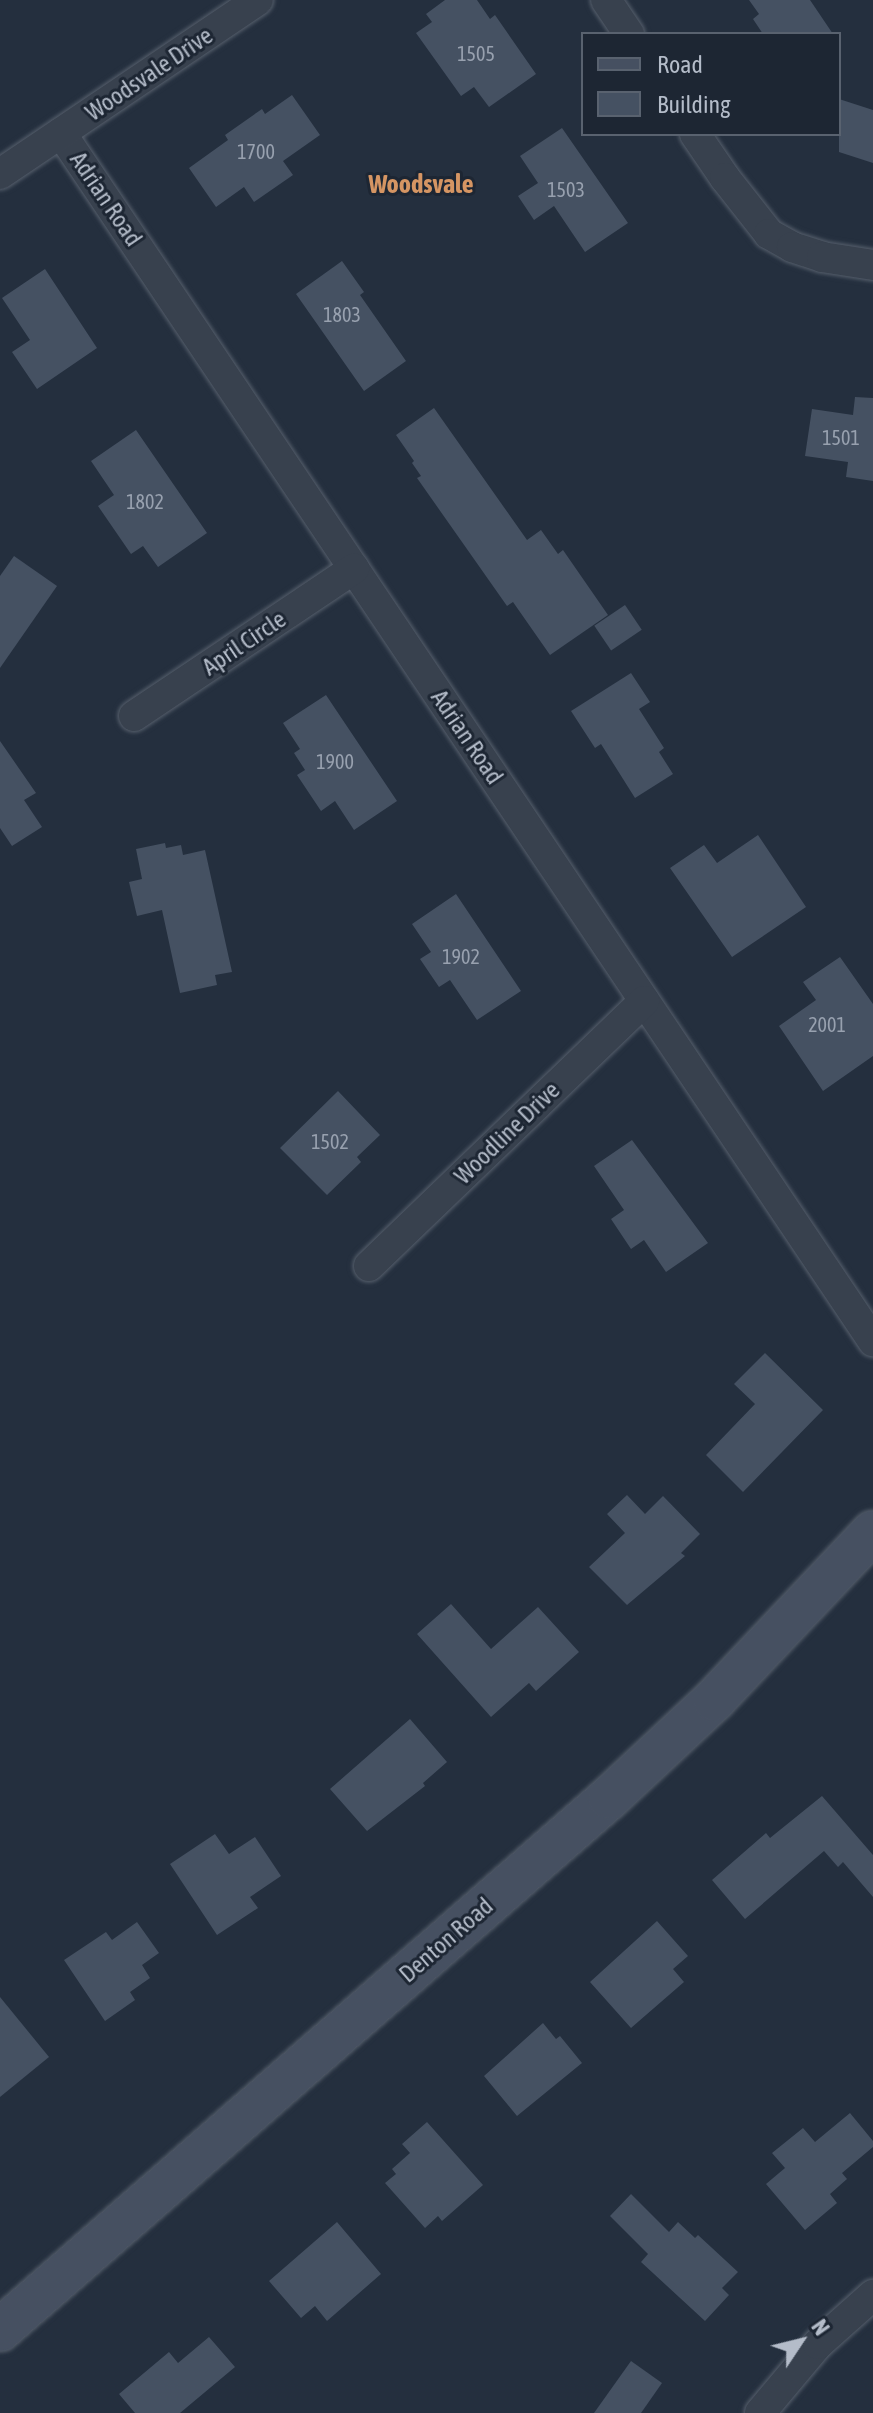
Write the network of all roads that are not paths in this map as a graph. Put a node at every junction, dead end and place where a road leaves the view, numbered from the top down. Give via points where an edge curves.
1 (258, 0) edge
2 (606, 0) edge
3 (628, 32) edge
4 (61, 133) junction
5 (696, 136) edge
6 (0, 174) edge
7 (873, 265) edge
8 (354, 569) junction
9 (134, 716) dead end
10 (644, 1001) junction
11 (369, 1266) dead end
12 (873, 1341) edge
13 (873, 1532) edge
14 (873, 2295) edge
15 (0, 2330) edge
16 (760, 2413) edge

1 - 4 street, Woodsvale Drive
2 - 3 street
4 - 6 street, Woodsvale Drive
4 - 8 street, Adrian Road
5 - 7 street via 769,234 822,257
8 - 9 street, April Circle
8 - 10 street, Adrian Road
10 - 11 street, Woodline Drive
10 - 12 street, Adrian Road
13 - 15 street, Denton Road via 725,1690 609,1798
14 - 16 street via 818,2344

